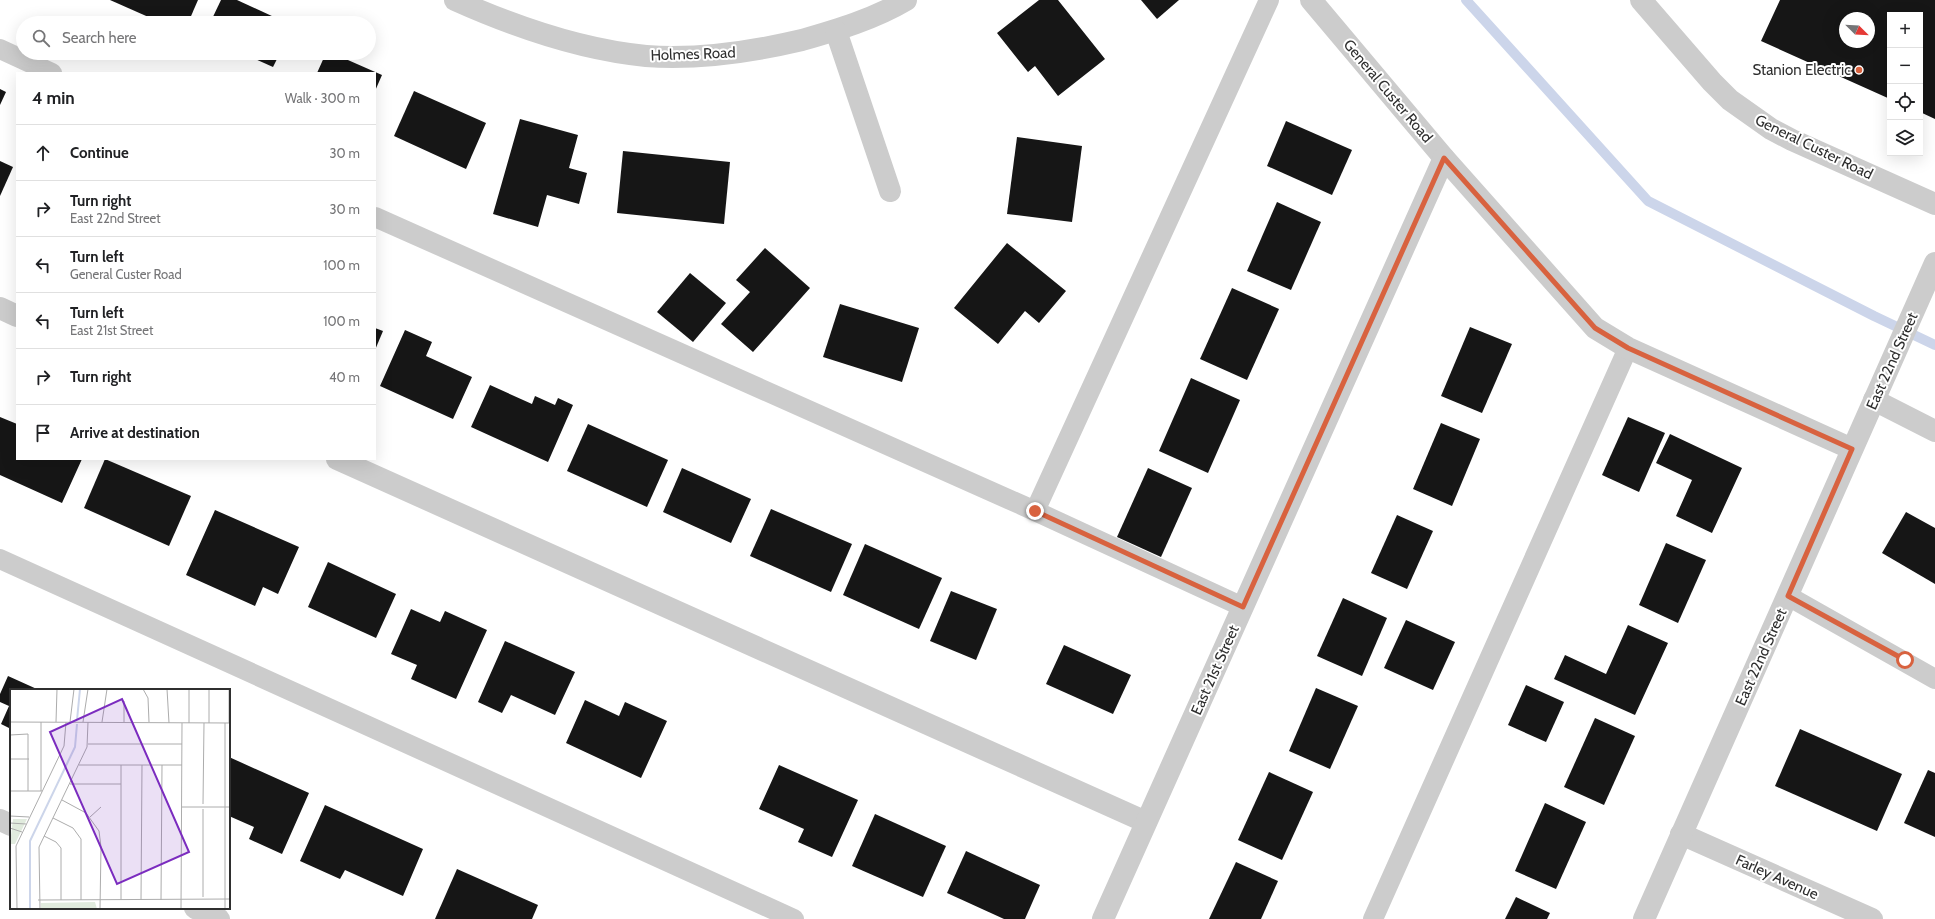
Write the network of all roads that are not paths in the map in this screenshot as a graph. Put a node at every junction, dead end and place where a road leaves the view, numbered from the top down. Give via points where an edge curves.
1 (455, 0) edge
2 (906, 0) edge
3 (1269, 0) edge
4 (1311, 0) edge
5 (1641, 0) edge
6 (836, 31) junction
7 (0, 49) edge
8 (16, 56) edge
9 (24, 60) edge
10 (50, 72) edge
11 (1444, 158) junction
12 (890, 191) dead end
13 (1935, 204) edge
14 (376, 217) edge
15 (1934, 265) edge
16 (0, 308) edge
17 (16, 316) edge
18 (1628, 348) junction
19 (1876, 395) junction
20 (1935, 431) edge
21 (1852, 449) junction
22 (339, 460) edge
23 (1035, 511) junction
24 (0, 559) edge
25 (1788, 596) junction
26 (1243, 607) junction
27 (1935, 679) edge
28 (0, 820) edge
29 (1146, 822) junction
30 (10, 825) edge
31 (1681, 834) junction
32 (197, 909) edge
33 (219, 919) edge
34 (794, 919) edge
35 (1103, 919) edge
36 (1373, 919) edge
37 (1644, 919) edge
38 (1872, 919) edge

1 - 6 street, Holmes Road via 532,31 562,40 646,56 688,57 737,53
2 - 6 street, Holmes Road
3 - 23 lane
4 - 11 street, General Custer Road
5 - 13 street, General Custer Road via 1712,82 1750,115 1792,140
6 - 12 street
7 - 8 lane
9 - 10 lane
11 - 18 street, General Custer Road via 1595,328
11 - 26 street, East 21st Street
14 - 23 lane
15 - 19 street, East 22nd Street
16 - 17 street
18 - 21 street, General Custer Road
18 - 36 lane
19 - 20 street
19 - 21 street, East 22nd Street
21 - 25 street, East 22nd Street
22 - 29 street
23 - 26 lane
24 - 34 lane
25 - 27 lane
25 - 31 street, East 22nd Street
26 - 29 street, East 21st Street
28 - 30 street
29 - 35 street, East 21st Street
31 - 37 street, East 22nd Street
31 - 38 street, Farley Avenue
32 - 33 street

